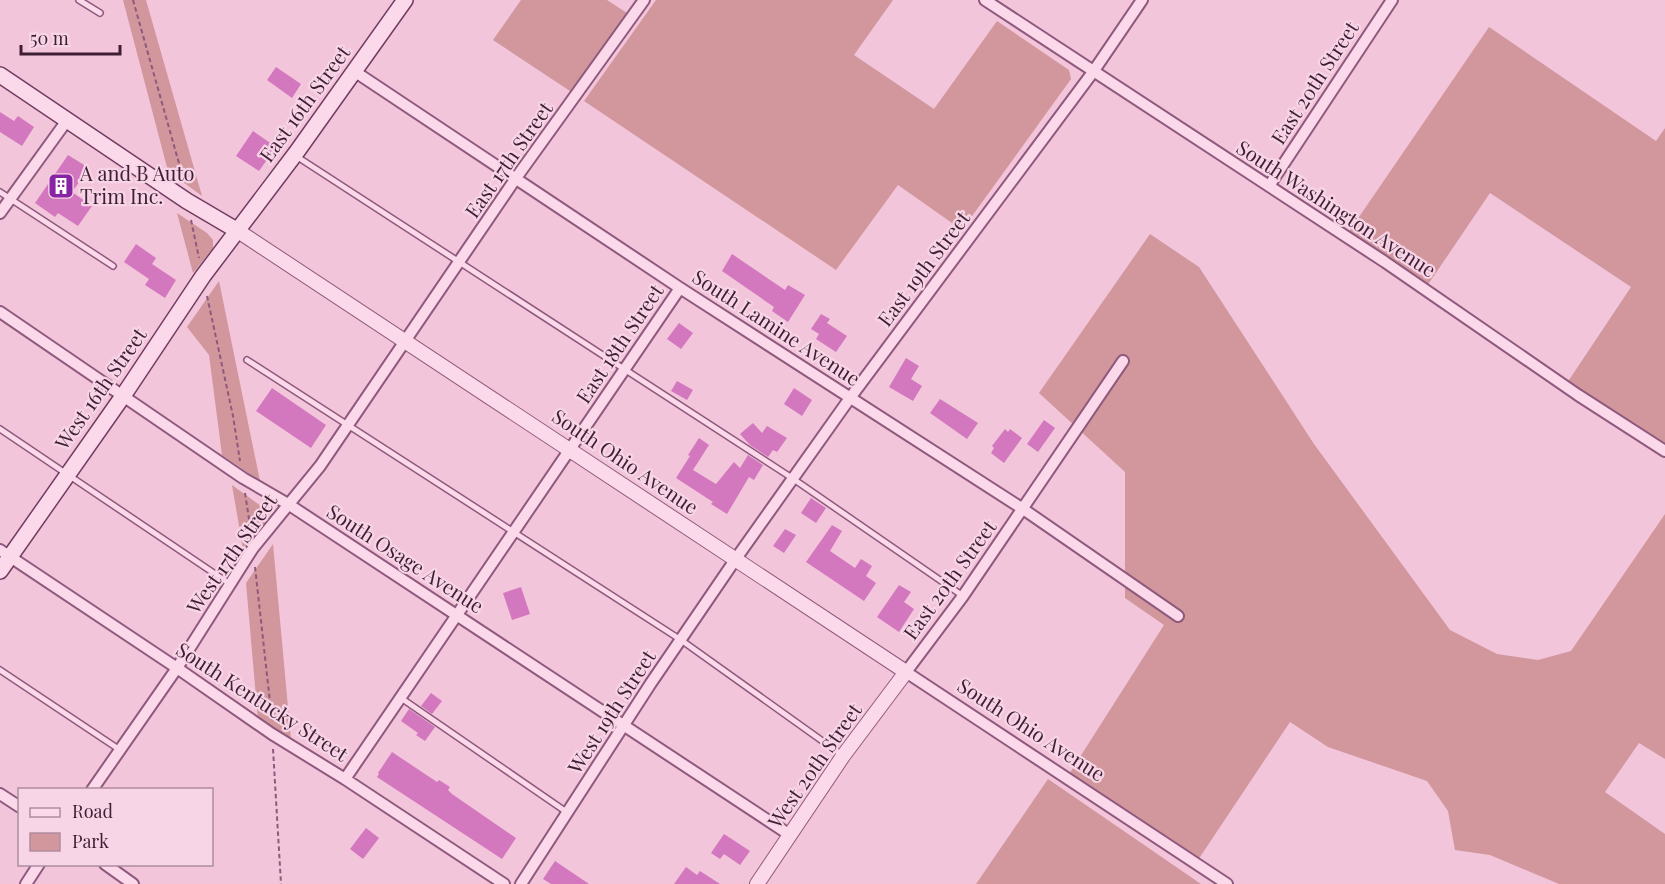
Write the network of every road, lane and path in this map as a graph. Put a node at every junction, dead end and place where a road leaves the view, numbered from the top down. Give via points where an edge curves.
1 (79, 0) edge
2 (133, 0) edge
3 (405, 0) edge
4 (644, 0) edge
5 (985, 0) edge
6 (1142, 0) edge
7 (1392, 0) edge
8 (100, 13) dead end
9 (354, 71) junction
10 (1093, 72) junction
11 (0, 75) edge
12 (68, 119) junction
13 (294, 155) junction
14 (182, 174) dead end
15 (516, 178) junction
16 (1269, 186) junction
17 (0, 192) edge
18 (10, 199) junction
19 (0, 213) edge
20 (191, 219) dead end
21 (238, 231) junction
22 (459, 262) junction
23 (200, 263) dead end
24 (113, 266) dead end
25 (680, 288) junction
26 (207, 296) dead end
27 (0, 312) edge
28 (405, 342) junction
29 (246, 360) dead end
30 (1123, 361) dead end
31 (625, 369) junction
32 (123, 396) junction
33 (850, 398) junction
34 (348, 426) junction
35 (0, 429) edge
36 (569, 450) junction
37 (1665, 451) edge
38 (68, 474) junction
39 (243, 478) junction
40 (792, 478) junction
41 (288, 504) junction
42 (1023, 509) junction
43 (513, 532) junction
44 (253, 548) junction
45 (5, 553) edge
46 (735, 560) junction
47 (0, 571) edge
48 (230, 584) junction
49 (963, 596) junction
50 (457, 615) junction
51 (1178, 616) dead end
52 (681, 640) junction
53 (177, 668) junction
54 (0, 670) edge
55 (906, 672) junction
56 (400, 697) junction
57 (624, 725) junction
58 (272, 734) junction
59 (121, 750) junction
60 (843, 756) junction
61 (345, 778) junction
62 (93, 788) edge
63 (0, 794) edge
64 (18, 806) edge
65 (568, 813) junction
66 (790, 835) junction
67 (38, 866) edge
68 (108, 866) edge
69 (26, 884) edge
70 (134, 884) edge
71 (281, 884) edge
72 (504, 884) edge
73 (521, 884) edge
74 (757, 884) edge
75 (1227, 884) edge

1 - 8 lane
2 - 14 path
3 - 9 main road, East 16th Street
4 - 15 street, East 17th Street
5 - 10 street, South Washington Avenue
6 - 10 street, East 19th Street
7 - 16 street, East 20th Street
9 - 13 main road, East 16th Street
9 - 15 street, South Lamine Avenue
10 - 16 street, South Washington Avenue
10 - 33 street, East 19th Street
11 - 12 main road, South Ohio Avenue
12 - 18 street
12 - 21 main road, South Ohio Avenue via 187,201
13 - 21 main road, East 16th Street
13 - 22 lane
15 - 22 street, East 17th Street
15 - 25 street, South Lamine Avenue
16 - 37 street, South Washington Avenue
17 - 18 lane
18 - 19 street
18 - 24 lane
20 - 23 path
21 - 28 street, South Ohio Avenue
21 - 32 main road, West 16th Street
22 - 28 street, East 17th Street
22 - 31 lane
25 - 31 street, East 18th Street
25 - 33 street, South Lamine Avenue
26 - 39 path
27 - 32 street, South Osage Avenue
28 - 34 street, West 17th Street
28 - 36 street, South Ohio Avenue
29 - 34 lane
30 - 42 street, East 20th Street
31 - 36 street, East 18th Street
31 - 40 lane
32 - 38 main road, West 16th Street
32 - 39 street, South Osage Avenue
33 - 40 street, East 19th Street
33 - 42 street, South Lamine Avenue
34 - 41 street, West 17th Street
34 - 43 lane
35 - 38 lane
36 - 43 street, East 18th Street
36 - 46 street, South Ohio Avenue
38 - 45 main road, West 16th Street
38 - 48 lane
39 - 41 street, South Osage Avenue
39 - 44 path
40 - 46 street, East 19th Street
40 - 49 lane
41 - 44 street, West 17th Street
41 - 50 street, South Osage Avenue
42 - 49 street, East 20th Street
42 - 51 street, South Lamine Avenue
43 - 50 street, East 18th Street
43 - 52 lane
44 - 48 street, West 17th Street
44 - 58 path
45 - 47 main road, West 16th Street
45 - 53 street, South Kentucky Street
46 - 52 street, West 19th Street
46 - 55 street, South Ohio Avenue
48 - 53 street, West 17th Street
49 - 55 street, East 20th Street
50 - 56 street, East 18th Street
50 - 57 street, South Osage Avenue
52 - 57 street, West 19th Street
52 - 60 lane
53 - 58 street, South Kentucky Street
53 - 59 street, West 17th Street
54 - 59 lane
55 - 60 street, West 20th Street
55 - 75 street, South Ohio Avenue
56 - 61 street, East 18th Street
56 - 65 lane
57 - 65 street, West 19th Street
57 - 66 street, South Osage Avenue
58 - 61 street, South Kentucky Street
58 - 71 path
59 - 62 street, West 17th Street
60 - 66 street, West 20th Street
61 - 72 street, South Kentucky Street
63 - 64 street
65 - 73 street, West 19th Street
66 - 74 street, West 20th Street
67 - 69 street
68 - 70 street

